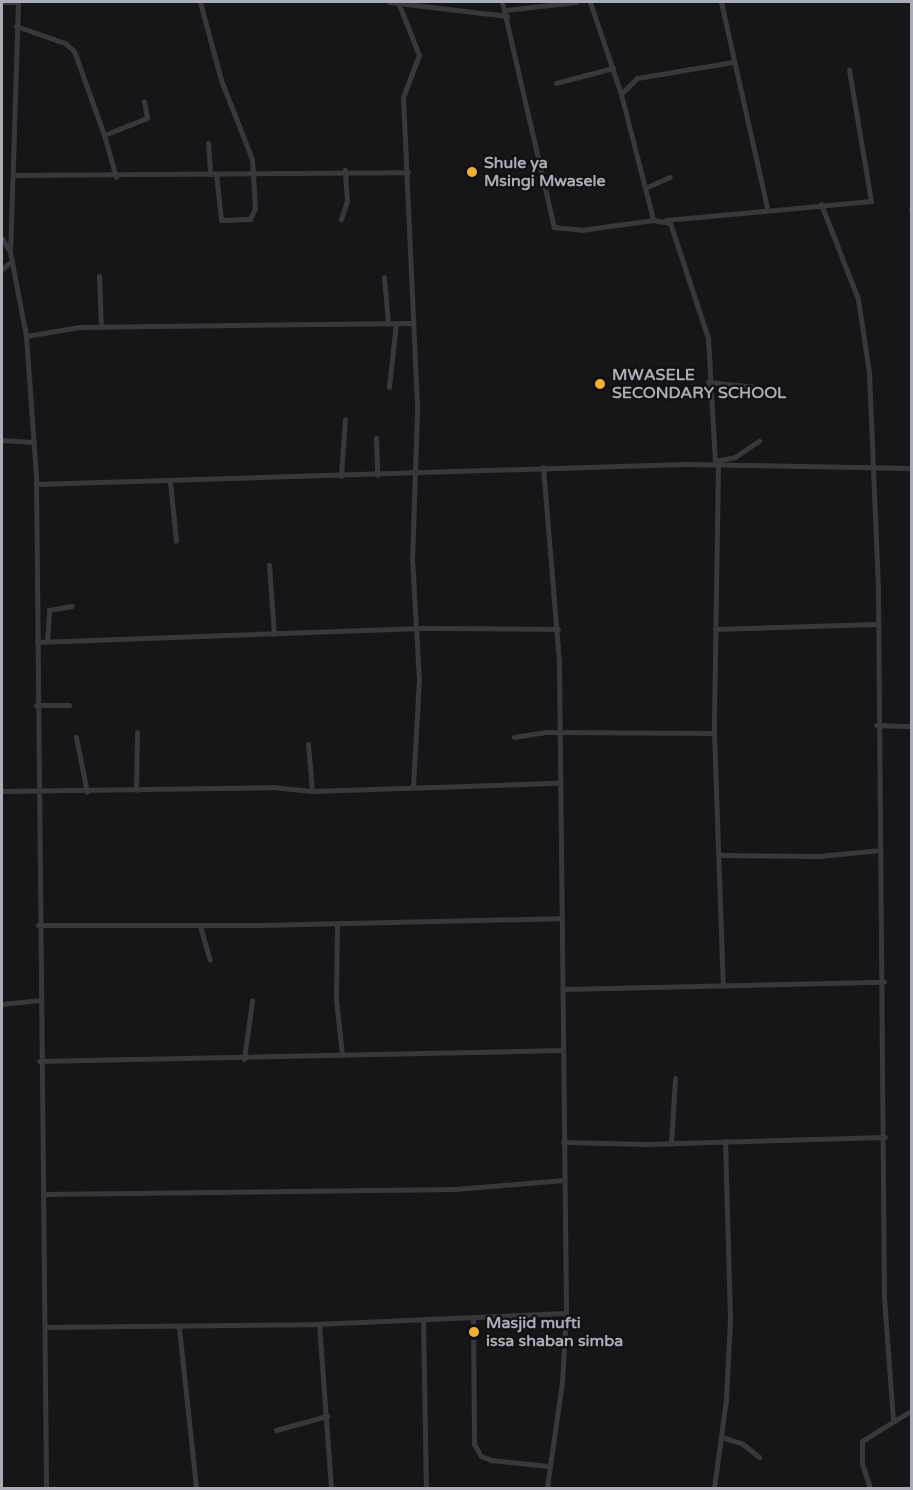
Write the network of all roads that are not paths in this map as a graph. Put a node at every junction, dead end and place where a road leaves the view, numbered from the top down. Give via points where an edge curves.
1 (2, 2) edge
2 (16, 2) edge
3 (200, 2) edge
4 (389, 2) edge
5 (398, 2) edge
6 (501, 2) edge
7 (577, 2) edge
8 (590, 2) edge
9 (721, 2) edge
10 (506, 13) junction
11 (16, 26) junction
12 (733, 63) junction
13 (613, 68) junction
14 (849, 70) dead end
15 (556, 83) dead end
16 (621, 94) junction
17 (144, 101) dead end
18 (104, 135) junction
19 (208, 143) dead end
20 (345, 170) junction
21 (254, 172) junction
22 (408, 172) junction
23 (213, 174) junction
24 (15, 175) junction
25 (116, 177) junction
26 (670, 177) dead end
27 (645, 188) junction
28 (821, 204) junction
29 (767, 207) junction
30 (341, 219) dead end
31 (653, 220) junction
32 (666, 220) junction
33 (2, 238) edge
34 (10, 252) junction
35 (12, 261) junction
36 (2, 269) edge
37 (99, 276) dead end
38 (384, 277) dead end
39 (412, 323) junction
40 (388, 324) junction
41 (396, 324) junction
42 (101, 327) junction
43 (26, 336) junction
44 (708, 382) junction
45 (389, 387) dead end
46 (756, 387) dead end
47 (345, 419) dead end
48 (376, 438) dead end
49 (2, 440) edge
50 (759, 441) dead end
51 (32, 442) junction
52 (716, 464) junction
53 (543, 468) junction
54 (912, 468) edge
55 (416, 470) junction
56 (874, 470) junction
57 (377, 475) junction
58 (341, 476) junction
59 (170, 481) junction
60 (36, 484) junction
61 (176, 541) dead end
62 (269, 565) dead end
63 (72, 606) dead end
64 (876, 624) junction
65 (416, 628) junction
66 (558, 629) junction
67 (715, 629) junction
68 (274, 634) junction
69 (37, 642) junction
70 (47, 642) junction
71 (36, 705) junction
72 (69, 705) dead end
73 (876, 725) junction
74 (912, 726) edge
75 (137, 732) dead end
76 (560, 732) junction
77 (714, 733) junction
78 (76, 737) dead end
79 (514, 737) dead end
80 (308, 744) dead end
81 (559, 783) junction
82 (413, 785) junction
83 (136, 790) junction
84 (2, 791) edge
85 (37, 791) junction
86 (312, 791) junction
87 (87, 792) junction
88 (881, 850) junction
89 (721, 855) junction
90 (560, 918) junction
91 (337, 923) junction
92 (38, 925) junction
93 (200, 926) junction
94 (210, 960) dead end
95 (884, 982) junction
96 (723, 987) junction
97 (565, 989) junction
98 (39, 1000) junction
99 (252, 1001) dead end
100 (2, 1004) edge
101 (563, 1050) junction
102 (342, 1055) junction
103 (244, 1059) junction
104 (39, 1061) junction
105 (675, 1078) dead end
106 (885, 1137) junction
107 (725, 1141) junction
108 (563, 1142) junction
109 (671, 1144) junction
110 (564, 1180) junction
111 (43, 1194) junction
112 (566, 1313) junction
113 (473, 1318) junction
114 (423, 1320) junction
115 (319, 1324) junction
116 (45, 1327) junction
117 (179, 1328) junction
118 (912, 1410) edge
119 (327, 1416) junction
120 (893, 1420) junction
121 (276, 1431) dead end
122 (722, 1437) junction
123 (759, 1457) dead end
124 (549, 1466) junction
125 (46, 1488) edge
126 (196, 1488) edge
127 (331, 1488) edge
128 (426, 1488) edge
129 (547, 1488) edge
130 (714, 1488) edge
131 (870, 1488) edge

1 - 2 street
2 - 11 street
3 - 21 street
4 - 5 street
5 - 10 street
5 - 22 street via 418,53 403,98
6 - 10 street
7 - 10 street
8 - 13 street
9 - 12 street
10 - 31 street via 554,227 581,230
11 - 18 street via 65,43 74,51
11 - 24 street
12 - 16 street via 637,78
12 - 29 street
13 - 15 street
13 - 16 street
14 - 28 street via 873,198 859,203
16 - 27 street
17 - 18 street via 147,118
18 - 25 street
19 - 23 street
20 - 21 street
20 - 22 street
20 - 30 street via 347,201
21 - 23 street
21 - 23 street via 253,215 246,221 231,222 220,218
22 - 39 street
23 - 25 street
24 - 25 street
24 - 34 street
26 - 27 street
27 - 31 street
28 - 29 street
28 - 56 street via 858,299 866,335
29 - 32 street
31 - 32 street
32 - 44 street via 706,328
33 - 34 street
34 - 35 street
35 - 36 street
35 - 43 street
37 - 42 street
38 - 40 street
39 - 41 street
39 - 55 street
40 - 41 street
40 - 42 street
41 - 45 street
42 - 43 street
43 - 51 street
44 - 46 street
44 - 52 street
47 - 58 street
48 - 57 street
49 - 51 street
50 - 52 street
51 - 60 street
52 - 53 street
52 - 56 street
52 - 67 street
53 - 55 street
53 - 66 street
54 - 56 street
55 - 57 street
55 - 65 street via 412,558
56 - 64 street
57 - 58 street
58 - 59 street
59 - 60 street
59 - 61 street
60 - 69 street
62 - 68 street
63 - 70 street via 50,609
64 - 67 street
64 - 73 street
65 - 66 street
65 - 68 street
65 - 82 street via 419,679
66 - 76 street
67 - 77 street
68 - 70 street
69 - 70 street
69 - 71 street
71 - 72 street
71 - 85 street
73 - 74 street
73 - 88 street
75 - 83 street
76 - 77 street
76 - 79 street
76 - 81 street
77 - 89 street
78 - 87 street
80 - 86 street
81 - 82 street
81 - 90 street
82 - 86 street
83 - 86 street
83 - 87 street
84 - 85 street
85 - 87 street
85 - 92 street
88 - 89 street via 819,856
88 - 95 street
89 - 96 street
90 - 91 street
90 - 97 street
91 - 93 street
91 - 102 street
92 - 93 street
92 - 98 street
93 - 94 street
95 - 96 street
95 - 106 street
96 - 97 street
97 - 101 street
98 - 100 street
98 - 104 street
99 - 103 street
101 - 102 street
101 - 108 street
102 - 103 street
103 - 104 street
104 - 111 street
105 - 109 street
106 - 107 street
106 - 120 street via 885,1309
107 - 109 street
107 - 122 street via 730,1319
108 - 109 street
108 - 110 street
110 - 111 street via 463,1189
110 - 112 street
111 - 116 street
112 - 113 street
112 - 124 street
113 - 114 street
113 - 124 street via 474,1444 481,1456 491,1460
114 - 115 street
114 - 128 street
115 - 117 street
115 - 119 street
116 - 117 street
116 - 125 street
117 - 126 street
118 - 120 street
119 - 121 street
119 - 127 street
120 - 131 street via 862,1441 862,1462
122 - 123 street via 743,1444
122 - 130 street
124 - 129 street

